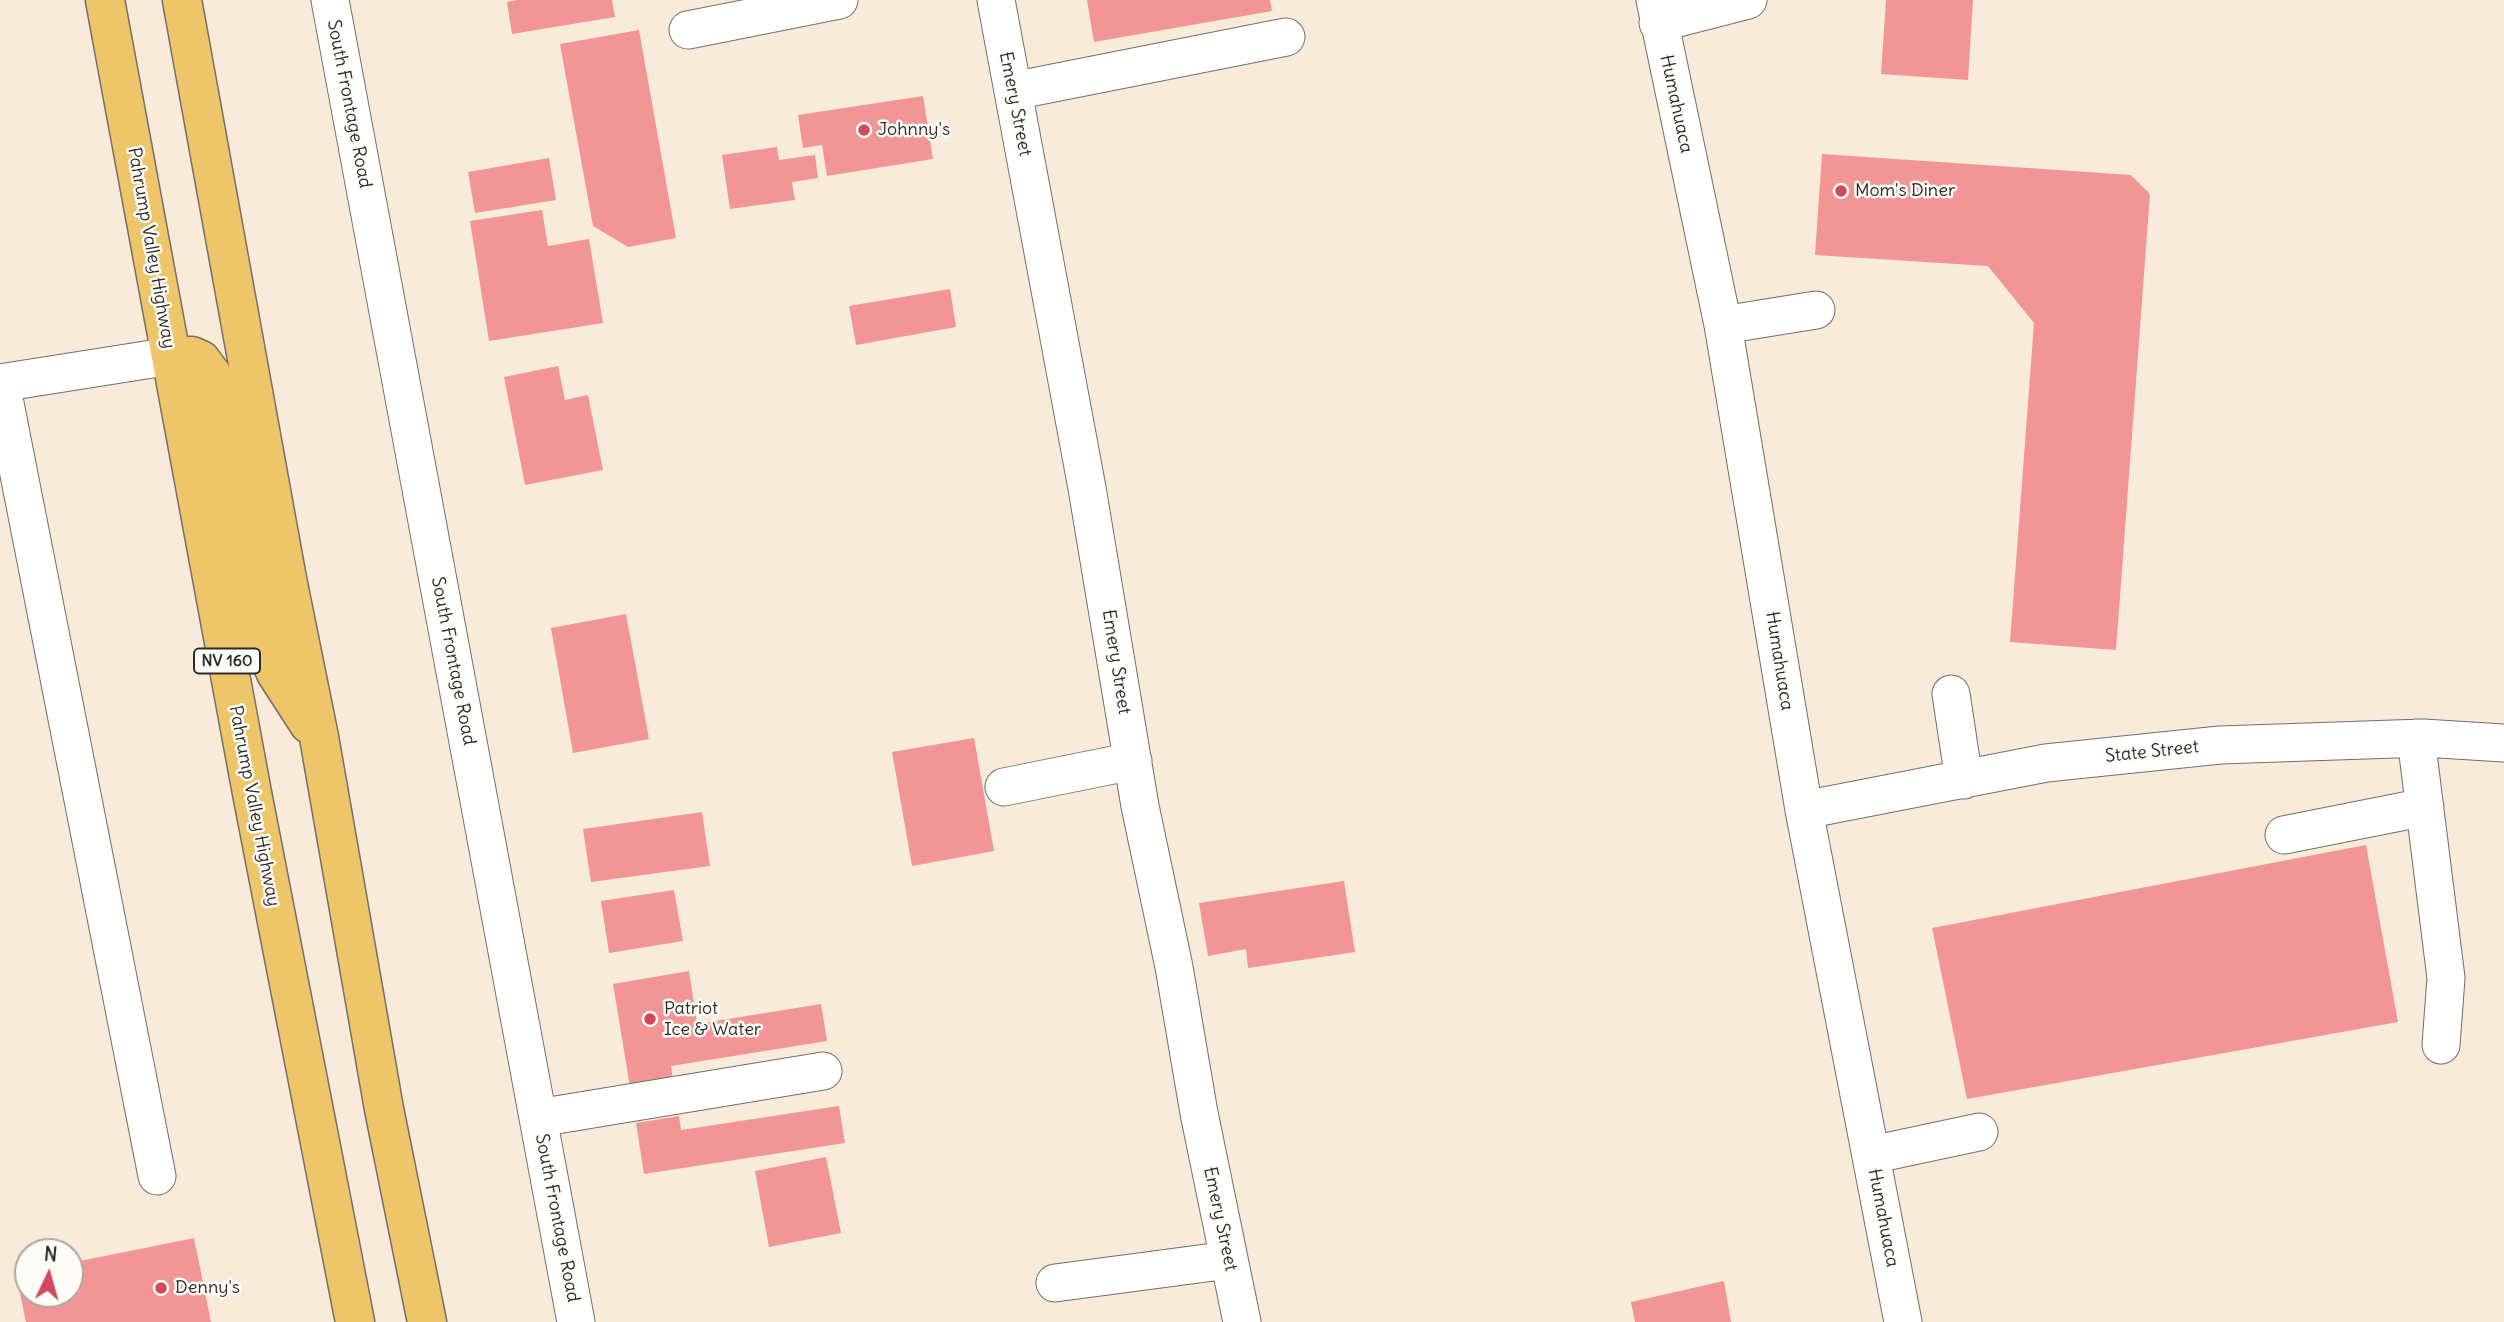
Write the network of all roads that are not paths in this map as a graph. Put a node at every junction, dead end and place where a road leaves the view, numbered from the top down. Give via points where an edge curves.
1 (105, 0) edge
2 (182, 0) edge
3 (330, 0) edge
4 (839, 0) edge
5 (996, 0) edge
6 (1748, 0) edge
7 (1657, 12) edge
8 (688, 30) dead end
9 (1286, 37) dead end
10 (1013, 91) junction
11 (1816, 310) dead end
12 (1723, 325) junction
13 (171, 356) junction
14 (0, 383) edge
15 (1951, 694) dead end
16 (319, 737) junction
17 (2416, 738) junction
18 (2504, 743) edge
19 (1133, 761) junction
20 (1964, 780) junction
21 (1004, 787) dead end
22 (2425, 807) junction
23 (1804, 810) junction
24 (2284, 835) dead end
25 (2441, 1045) dead end
26 (823, 1071) dead end
27 (538, 1118) junction
28 (1979, 1132) dead end
29 (1871, 1155) junction
30 (157, 1176) dead end
31 (1229, 1260) junction
32 (1055, 1283) dead end
33 (355, 1322) edge
34 (426, 1322) edge
35 (576, 1322) edge
36 (1242, 1322) edge
37 (1903, 1322) edge

1 - 13 highway, Pahrump Valley Highway / NV 160
2 - 16 highway
3 - 27 street, South Frontage Road
4 - 8 street
5 - 10 street, Emery Street
6 - 7 street
7 - 12 street, Humahuaca
9 - 10 street
10 - 19 street, Emery Street
11 - 12 street
12 - 23 street, Humahuaca
13 - 14 street
13 - 16 highway via 201,360 212,375 263,644 292,701
13 - 33 highway, Pahrump Valley Highway / NV 160
14 - 30 street
15 - 20 street
16 - 34 highway
17 - 18 street, State Street
17 - 20 street, State Street via 2220,745 2046,763
17 - 22 street
19 - 21 street
19 - 31 street, Emery Street
20 - 23 street, State Street
22 - 24 street
22 - 25 street via 2446,978
23 - 29 street, Humahuaca
26 - 27 street
27 - 35 street, South Frontage Road
28 - 29 street
29 - 37 street, Humahuaca
31 - 32 street
31 - 36 street, Emery Street

